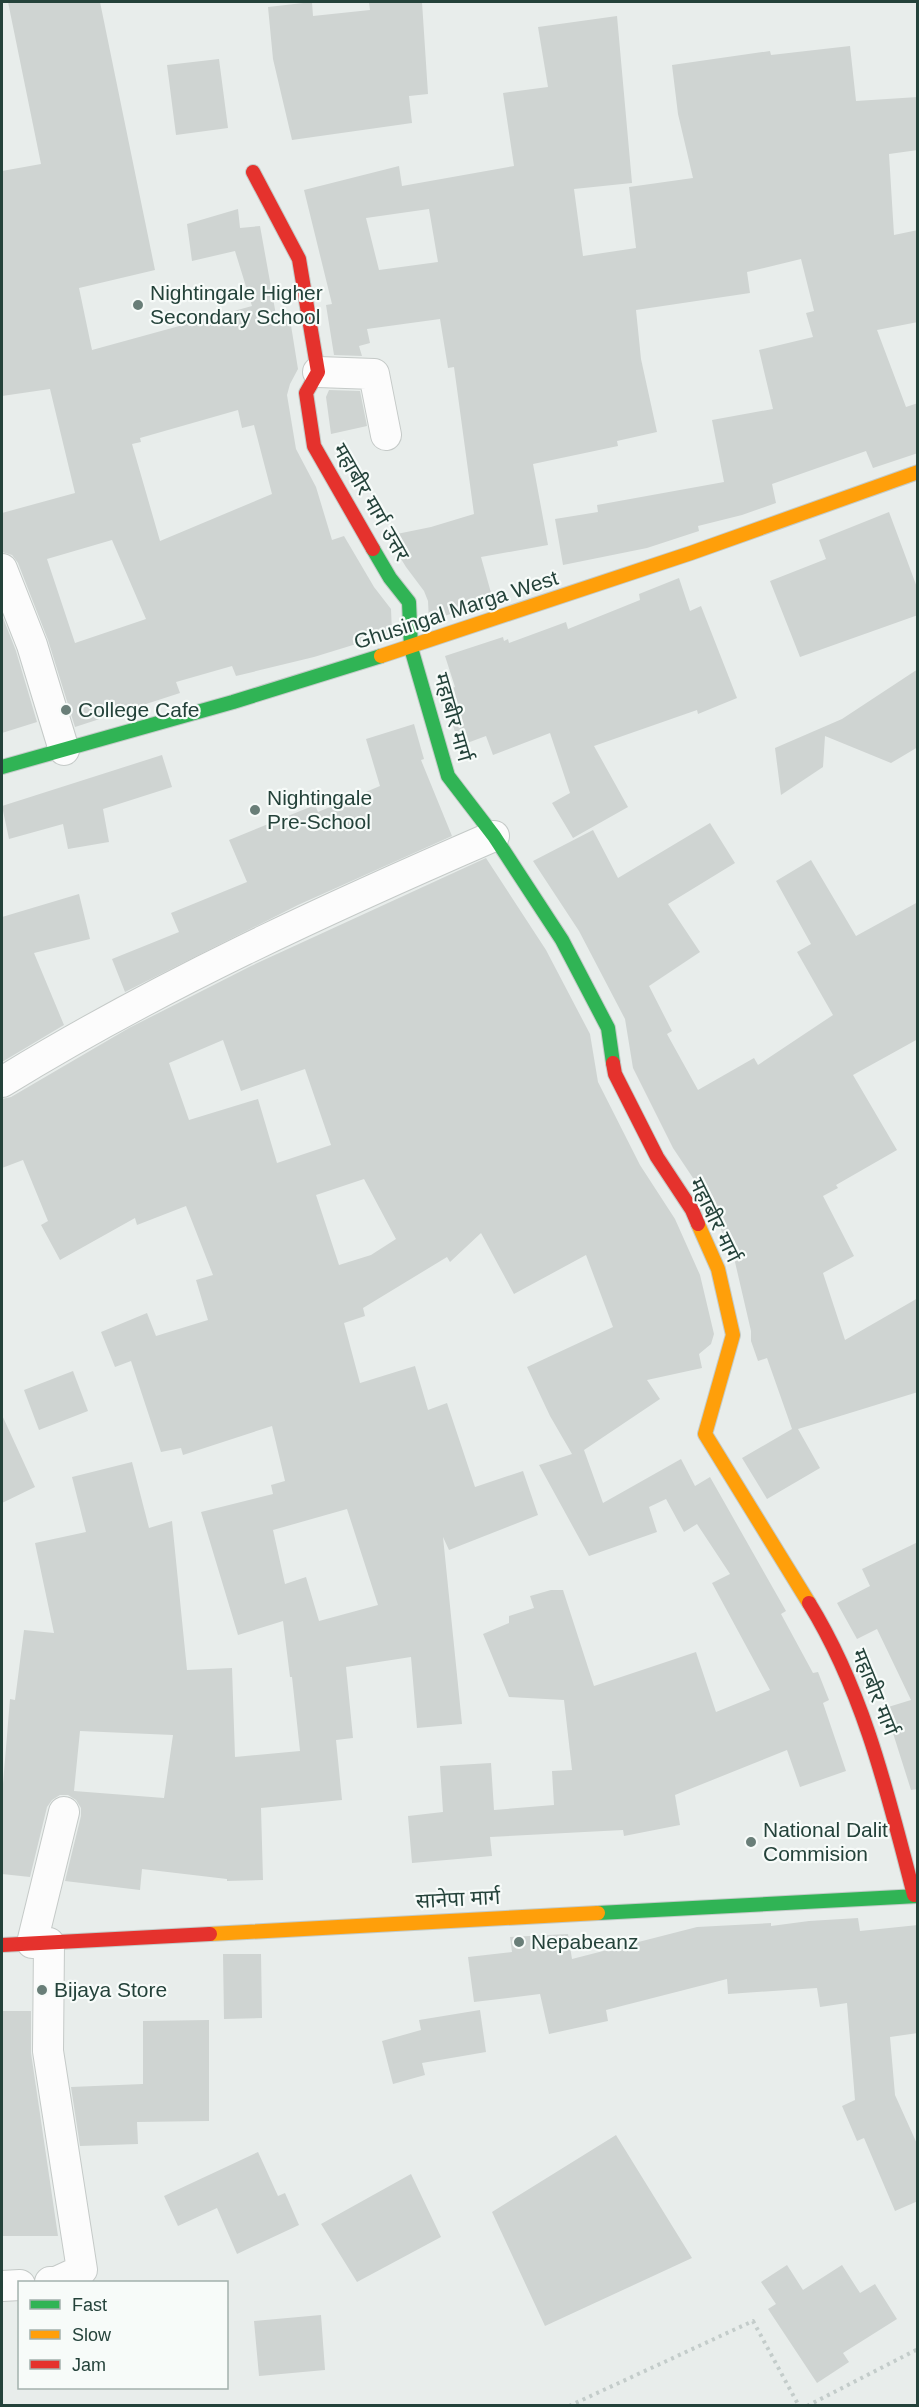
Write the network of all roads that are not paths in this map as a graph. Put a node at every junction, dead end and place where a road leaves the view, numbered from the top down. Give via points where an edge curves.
1 (253, 172) dead end
2 (318, 372) junction
3 (386, 435) dead end
4 (918, 472) edge
5 (2, 569) edge
6 (411, 648) junction
7 (64, 750) junction
8 (2, 767) edge
9 (494, 836) junction
10 (2, 1082) edge
11 (64, 1812) dead end
12 (916, 1895) edge
13 (40, 1943) junction
14 (2, 1945) edge
15 (58, 2281) edge
16 (18, 2285) edge
17 (2, 2286) edge

1 - 2 street via 299,259
2 - 3 street via 374,374
2 - 6 street, महाबीर मार्ग उत्तर via 306,393 314,446 390,578 409,602
4 - 6 street, Ghusingal Marga West via 607,584
5 - 7 street via 32,645
6 - 7 street, Ghusingal Marga West
6 - 9 street, महाबीर मार्ग via 448,776
7 - 8 street, Ghusingal Marga West
9 - 10 street via 341,902 169,989
9 - 12 street, महाबीर मार्ग via 562,940 608,1028 615,1074 657,1158 692,1210 718,1269 733,1335 705,1434 841,1660 879,1758
11 - 13 street
12 - 13 street, सानेपा मार्ग
13 - 14 street, सानेपा मार्ग
13 - 15 street via 48,2051 82,2270
16 - 17 street

